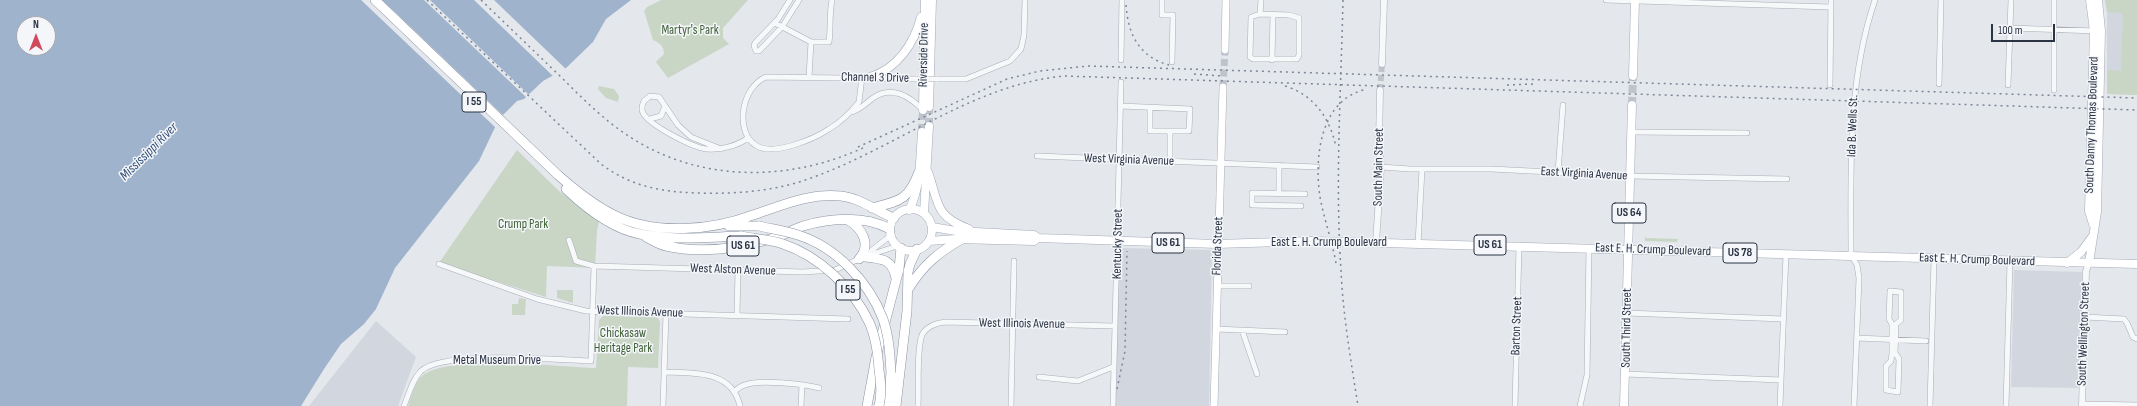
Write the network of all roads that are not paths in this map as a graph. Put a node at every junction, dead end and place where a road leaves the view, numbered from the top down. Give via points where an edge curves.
1 (368, 0) edge
2 (375, 0) edge
3 (790, 0) edge
4 (799, 0) edge
5 (832, 0) edge
6 (932, 0) edge
7 (1024, 0) edge
8 (1122, 0) edge
9 (1162, 0) edge
10 (1226, 0) edge
11 (1261, 0) edge
12 (1384, 0) edge
13 (1606, 0) edge
14 (1831, 0) edge
15 (1875, 0) edge
16 (1941, 0) edge
17 (2011, 0) edge
18 (2054, 0) edge
19 (2090, 0) edge
20 (2098, 0) edge
21 (1635, 1) edge
22 (925, 4) edge
23 (1830, 7) junction
24 (1260, 14) junction
25 (1274, 14) junction
26 (775, 23) junction
27 (782, 27) junction
28 (2010, 28) junction
29 (2053, 30) junction
30 (2098, 31) junction
31 (811, 42) junction
32 (1225, 50) tunnel mouth
33 (1121, 60) dead end
34 (1272, 60) junction
35 (1172, 62) dead end
36 (1382, 64) tunnel mouth
37 (1633, 76) tunnel mouth
38 (809, 77) junction
39 (866, 77) junction
40 (1121, 82) dead end
41 (1938, 84) dead end
42 (1830, 85) dead end
43 (2008, 85) dead end
44 (1223, 87) tunnel mouth
45 (1380, 90) tunnel mouth
46 (2054, 90) dead end
47 (1563, 105) dead end
48 (1632, 105) tunnel mouth
49 (665, 106) junction
50 (1121, 106) junction
51 (1150, 107) junction
52 (926, 109) junction
53 (851, 112) junction
54 (650, 119) junction
55 (926, 129) tunnel mouth
56 (1170, 132) junction
57 (1632, 132) junction
58 (1747, 133) dead end
59 (748, 138) junction
60 (721, 149) junction
61 (1037, 156) dead end
62 (1120, 159) junction
63 (1170, 161) junction
64 (1221, 162) junction
65 (1279, 165) junction
66 (1317, 167) dead end
67 (1381, 167) junction
68 (1422, 169) junction
69 (923, 170) junction
70 (1558, 172) junction
71 (1630, 176) junction
72 (557, 177) junction
73 (1787, 179) dead end
74 (1279, 193) junction
75 (1305, 194) dead end
76 (1301, 206) dead end
77 (872, 208) junction
78 (909, 210) junction
79 (924, 213) junction
80 (612, 218) junction
81 (894, 218) junction
82 (846, 219) junction
83 (711, 227) junction
84 (932, 227) junction
85 (890, 232) junction
86 (976, 232) junction
87 (639, 234) junction
88 (2093, 237) junction
89 (1038, 238) junction
90 (962, 239) junction
91 (569, 240) dead end
92 (929, 240) junction
93 (1118, 241) junction
94 (1376, 243) junction
95 (1217, 244) junction
96 (1418, 244) junction
97 (1519, 246) junction
98 (899, 247) junction
99 (1589, 248) junction
100 (918, 249) junction
101 (1629, 249) junction
102 (1786, 254) junction
103 (1851, 255) junction
104 (864, 257) junction
105 (1934, 259) junction
106 (1014, 261) dead end
107 (2010, 261) junction
108 (2067, 263) junction
109 (2089, 263) junction
110 (439, 264) dead end
111 (2137, 264) edge
112 (594, 266) junction
113 (738, 270) junction
114 (896, 282) junction
115 (1217, 286) junction
116 (1249, 286) dead end
117 (909, 288) junction
118 (593, 310) junction
119 (666, 313) junction
120 (1627, 313) junction
121 (737, 315) junction
122 (2084, 317) junction
123 (848, 319) dead end
124 (1783, 319) junction
125 (1012, 323) junction
126 (1894, 324) junction
127 (1116, 326) junction
128 (1216, 329) junction
129 (1242, 330) junction
130 (1285, 332) dead end
131 (1857, 338) junction
132 (2137, 339) edge
133 (1894, 340) junction
134 (1926, 341) dead end
135 (1894, 353) junction
136 (1113, 367) junction
137 (665, 372) junction
138 (1257, 374) dead end
139 (1625, 374) junction
140 (1039, 376) dead end
141 (1781, 380) junction
142 (802, 385) junction
143 (819, 388) dead end
144 (734, 392) junction
145 (2082, 405) edge
146 (2137, 405) edge
147 (404, 406) edge
148 (663, 406) edge
149 (740, 406) edge
150 (801, 406) edge
151 (867, 406) edge
152 (880, 406) edge
153 (888, 406) edge
154 (896, 406) edge
155 (918, 406) edge
156 (1012, 406) edge
157 (1112, 406) edge
158 (1214, 406) edge
159 (1515, 406) edge
160 (1580, 406) edge
161 (1624, 406) edge
162 (1780, 406) edge
163 (1854, 406) edge
164 (1930, 406) edge
165 (2006, 406) edge

1 - 72 highway, I 55
2 - 72 highway, I 55
3 - 26 street
4 - 27 street
5 - 31 street via 829,42
6 - 52 main road, Riverside Drive
7 - 39 street, Channel 3 Drive, bridge via 1024,35 1021,48 1010,61 966,79
8 - 33 street
9 - 35 street via 1162,15 1173,15
10 - 32 main road
11 - 24 street
12 - 36 street
13 - 21 street
14 - 23 street
15 - 103 street, Ida B. Wells St. via 1865,29 1855,82
16 - 41 street
17 - 28 street
18 - 29 street
19 - 30 main road, South Danny Thomas Boulevard
20 - 30 main road, South Danny Thomas Boulevard
21 - 23 street
21 - 37 main road
22 - 39 main road via 912,40 902,56 885,71
22 - 52 main road, Riverside Drive
23 - 42 street
24 - 25 street
24 - 34 street via 1251,17 1250,57 1253,60
25 - 34 street
25 - 34 street via 1299,18 1299,55 1295,60
26 - 27 street
26 - 27 street via 756,43 756,51 759,51
27 - 31 street
28 - 29 street
28 - 43 street
29 - 30 street
29 - 46 street
30 - 88 main road, South Danny Thomas Boulevard via 2097,212
31 - 38 street
38 - 39 street, Channel 3 Drive
38 - 59 street, Channel 3 Drive via 766,77 755,82 746,98 745,131
39 - 53 street via 859,102
40 - 50 street, Kentucky Street
44 - 64 main road, Florida Street
45 - 67 street, South Main Street
47 - 70 street
48 - 57 main road, US 64
49 - 54 street via 661,116
49 - 54 street via 662,99 657,96 645,99 642,109
49 - 60 street via 678,125 691,137
50 - 51 street
50 - 62 street, Kentucky Street
51 - 56 street via 1150,131
51 - 56 street via 1190,109 1188,132
52 - 53 street via 904,95 888,92 874,97 860,110
53 - 59 street via 814,137 778,148 764,149
54 - 60 street via 685,142 706,149
55 - 69 main road
56 - 63 street
57 - 58 street
57 - 71 main road, US 64
59 - 60 street
61 - 62 street, West Virginia Avenue
62 - 63 street, West Virginia Avenue
62 - 93 street, Kentucky Street
63 - 64 street, West Virginia Avenue
64 - 65 street
64 - 95 main road, Florida Street
65 - 66 street
65 - 74 street
67 - 68 street, East Virginia Avenue
67 - 94 street, South Main Street
68 - 70 street, East Virginia Avenue
68 - 96 street
69 - 77 highway via 901,199 894,204
69 - 78 main road
69 - 79 main road
69 - 86 main road via 938,207 947,219
70 - 71 street, East Virginia Avenue
71 - 73 street, East Virginia Avenue
71 - 101 main road, US 64
72 - 80 highway, I 55 via 595,209
74 - 75 street
74 - 76 street via 1252,193 1252,205
77 - 81 highway, US 61
77 - 83 highway, US 61 via 842,196 815,196 801,198
78 - 79 main road
78 - 81 main road
79 - 84 main road
80 - 83 highway, I 55 via 654,227
80 - 87 highway, I 55
81 - 85 main road
82 - 85 highway, US 61 via 875,223
82 - 87 highway, US 61 via 822,221 776,237 719,249 665,246
82 - 104 highway via 864,234
83 - 153 highway, I 55, bridge via 759,226 799,235 846,264 866,287 883,320 890,350
84 - 86 main road, US 61
84 - 92 main road
85 - 98 main road
85 - 104 street, West Alston Avenue
86 - 89 main road, US 61 via 1034,235
87 - 152 highway, I 55, bridge via 679,237 741,236 782,243 800,251 824,268 847,289 860,306 874,338 881,386
88 - 108 main road via 2081,252
88 - 109 main road, South Danny Thomas Boulevard
89 - 90 main road, US 61 via 1034,241
89 - 93 main road, US 61
90 - 92 main road, US 61
90 - 117 highway via 934,257
91 - 112 street, West Alston Avenue via 576,261
92 - 100 main road
93 - 95 main road, US 61
93 - 127 street, Kentucky Street
94 - 95 main road, East E. H. Crump Boulevard / US 61 via 1312,241
94 - 96 main road, East E. H. Crump Boulevard / US 61
95 - 115 main road, Florida Street
96 - 97 main road, East E. H. Crump Boulevard / US 61
97 - 99 main road, East E. H. Crump Boulevard / US 61
97 - 159 street, Barton Street
98 - 100 main road
98 - 104 street, West Alston Avenue
98 - 114 highway via 901,261
99 - 101 main road, East E. H. Crump Boulevard / US 61
99 - 160 street via 1587,376
100 - 117 highway via 910,264
101 - 102 main road, East E. H. Crump Boulevard / US 78
101 - 120 main road, South Third Street
102 - 103 main road, East E. H. Crump Boulevard / US 78
102 - 124 street
103 - 105 main road, East E. H. Crump Boulevard / US 78
103 - 131 street, Ida B. Wells St. via 1857,265 1858,278
104 - 113 street, West Alston Avenue via 835,270
104 - 114 highway via 887,262 894,268
105 - 107 main road, East E. H. Crump Boulevard / US 78
105 - 164 street
106 - 125 street
107 - 108 main road, East E. H. Crump Boulevard / US 78
107 - 165 street
108 - 109 main road, East E. H. Crump Boulevard / US 78
109 - 111 main road, East E. H. Crump Boulevard / US 78
109 - 122 street, South Wellington Street via 2086,272
110 - 118 street, West Illinois Avenue via 537,299 586,311
112 - 113 street, West Alston Avenue
112 - 118 street
113 - 121 street
114 - 151 highway via 876,357
115 - 116 street
115 - 128 main road, Florida Street
117 - 154 highway
118 - 119 street, West Illinois Avenue
118 - 147 street, Metal Museum Drive via 591,361 467,358 434,363 422,370 413,381
119 - 121 street, West Illinois Avenue
119 - 137 street
120 - 124 street
120 - 139 main road, South Third Street
121 - 123 street, West Illinois Avenue
122 - 132 street via 2124,319 2128,322 2133,337
122 - 145 street, South Wellington Street
124 - 141 street
125 - 127 street, West Illinois Avenue
125 - 155 street, West Illinois Avenue via 945,322 929,327 923,333 920,342
125 - 156 street
126 - 126 street via 1901,320 1901,292 1891,290 1889,319
126 - 133 street
127 - 136 street, Kentucky Street
128 - 129 street
128 - 158 main road, Florida Street
129 - 130 street
129 - 138 street
131 - 133 street
131 - 163 street, Ida B. Wells St.
133 - 134 street
133 - 135 street
135 - 135 street via 1892,361 1886,366 1886,391 1898,392 1899,359
136 - 140 street via 1078,381
136 - 157 street, Kentucky Street
137 - 144 street via 708,374 718,377
137 - 148 street
139 - 141 street
139 - 161 main road, South Third Street
141 - 162 street
142 - 143 street
142 - 144 street via 753,382
142 - 150 street
144 - 149 street
145 - 146 street

